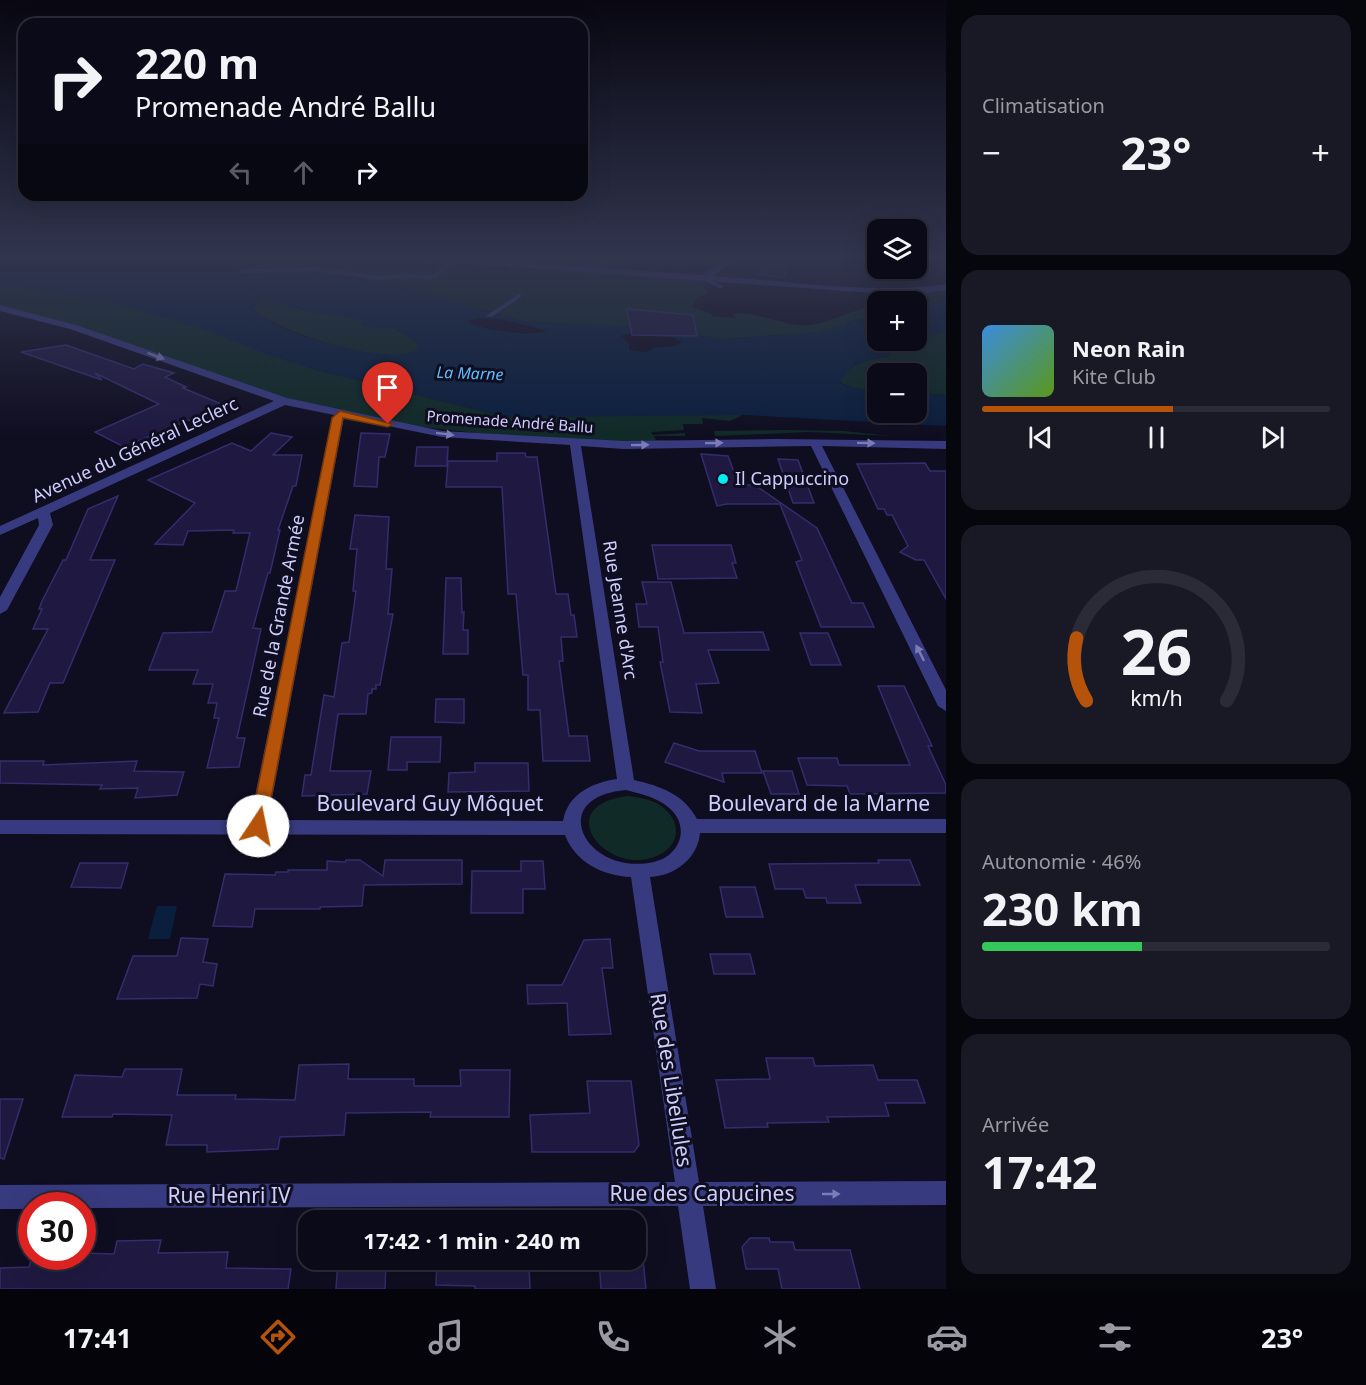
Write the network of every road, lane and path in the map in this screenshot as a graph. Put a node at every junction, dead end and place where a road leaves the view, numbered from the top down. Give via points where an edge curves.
1 (35, 317) edge
2 (284, 401) junction
3 (340, 414) junction
4 (575, 442) junction
5 (815, 443) junction
6 (946, 445) edge
7 (43, 511) junction
8 (0, 531) edge
9 (0, 610) edge
10 (946, 706) edge
11 (626, 784) junction
12 (258, 826) junction
13 (692, 826) junction
14 (946, 826) edge
15 (0, 827) edge
16 (571, 828) junction
17 (640, 872) junction
18 (946, 1193) edge
19 (689, 1194) junction
20 (459, 1196) joint
21 (0, 1197) edge
22 (703, 1289) edge

1 -> 2 street, Promenade André Ballu
2 - 3 street, Promenade André Ballu
2 - 7 street, Avenue du Général Leclerc
3 -> 4 street, Promenade André Ballu via 442,434
3 - 12 street, Rue de la Grande Armée
4 -> 5 street, Promenade André Ballu
4 - 11 street, Rue Jeanne d'Arc
5 -> 6 street, Promenade André Ballu
10 -> 5 street
7 - 8 street, Avenue du Général Leclerc
7 - 9 street via 46,525
11 - 13 street via 644,786 669,797 686,813
11 - 16 street via 608,786 579,801 572,814
12 - 15 street, Boulevard Guy Môquet
12 - 16 street, Boulevard Guy Môquet
13 - 14 street, Boulevard de la Marne
13 - 17 street via 692,840 674,862
16 - 17 street via 586,854 611,866
17 - 19 street, Rue des Libellules
19 -> 18 street, Rue des Capucines
19 - 20 street, Rue des Capucines
19 - 22 street, Rue des Libellules
20 - 21 street, Rue Henri IV

